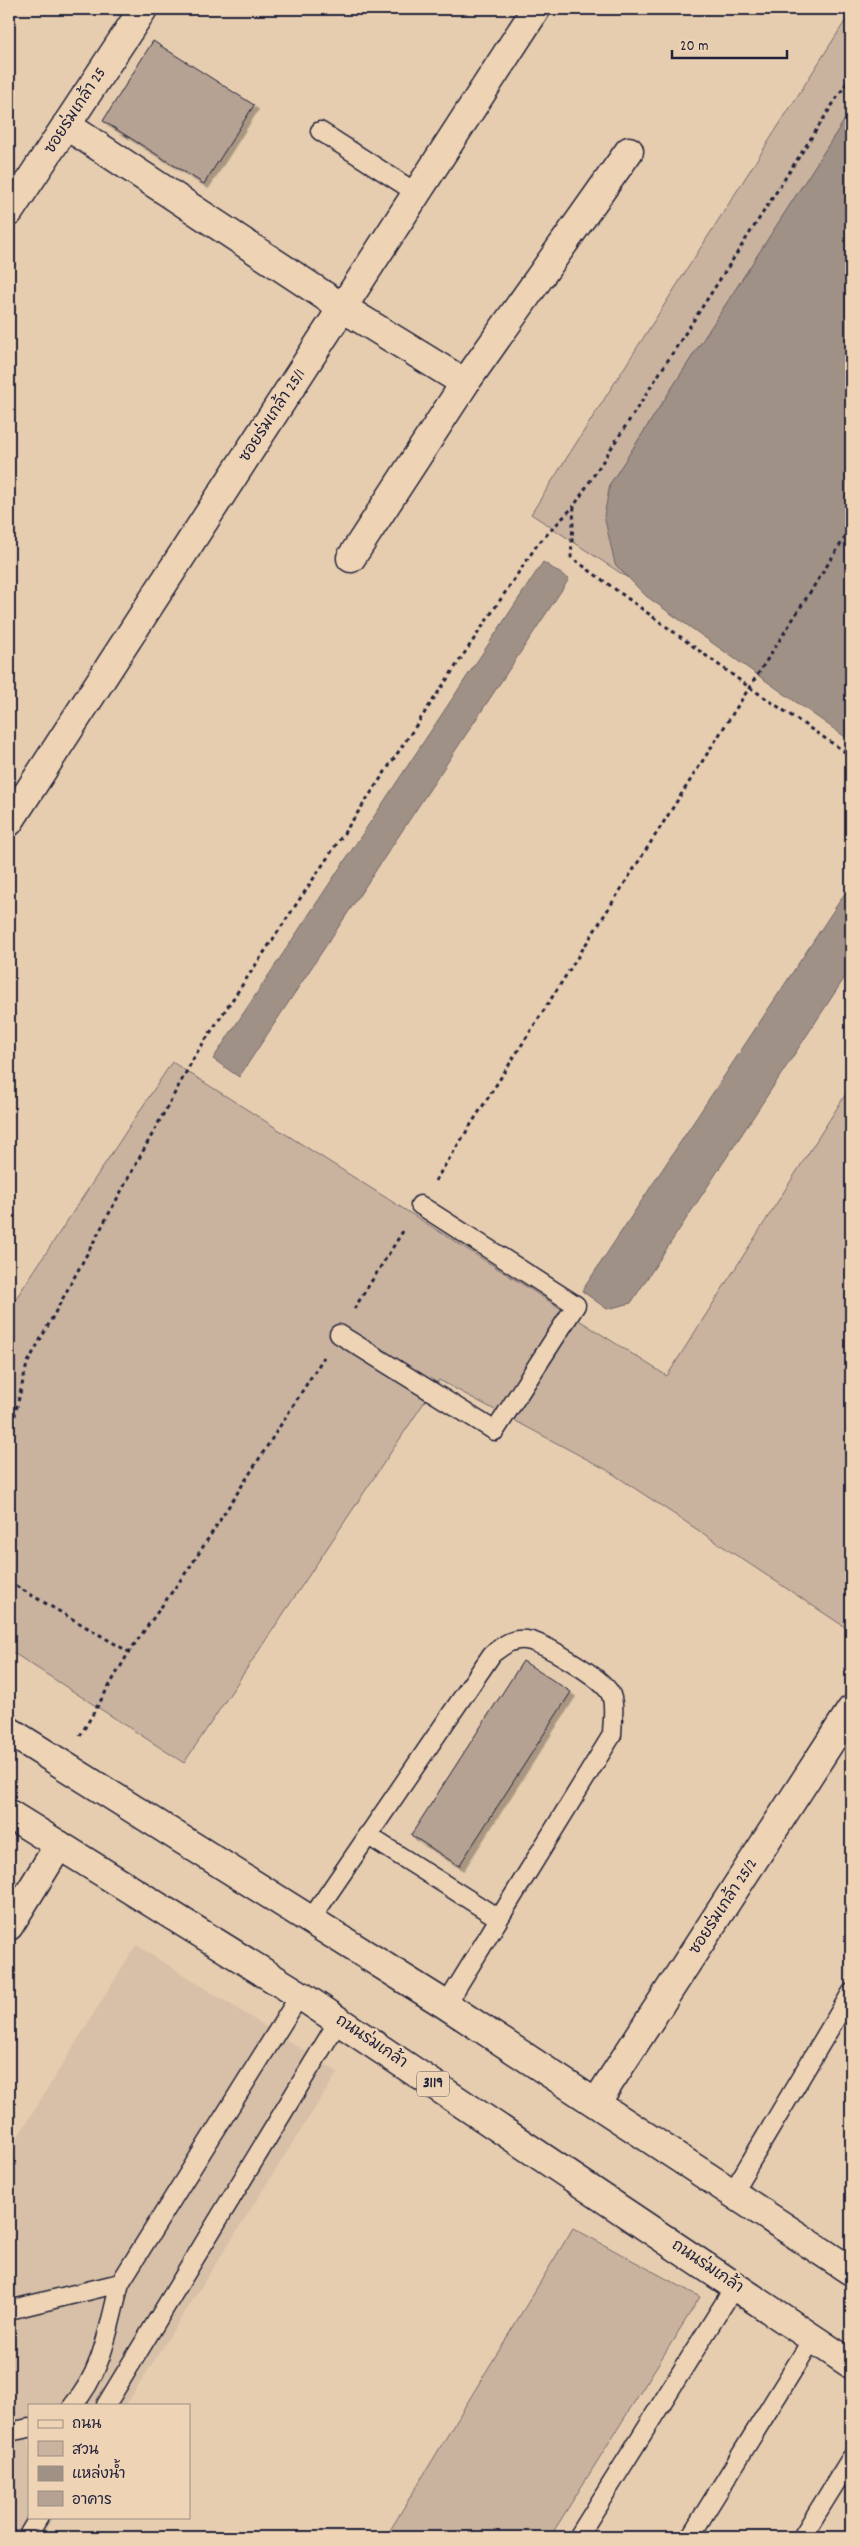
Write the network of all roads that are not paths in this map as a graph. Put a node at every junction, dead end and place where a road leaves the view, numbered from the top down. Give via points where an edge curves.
1 (143, 9) edge
2 (536, 9) edge
3 (66, 125) junction
4 (320, 131) dead end
5 (629, 151) dead end
6 (415, 192) junction
7 (9, 212) edge
8 (343, 308) junction
9 (464, 383) junction
10 (351, 558) dead end
11 (9, 822) edge
12 (420, 1206) dead end
13 (339, 1334) dead end
14 (851, 1710) edge
15 (9, 1731) edge
16 (9, 1814) edge
17 (367, 1835) junction
18 (59, 1845) junction
19 (498, 1918) junction
20 (311, 1919) junction
21 (9, 1926) edge
22 (851, 1993) edge
23 (300, 1995) junction
24 (446, 2005) junction
25 (339, 2020) junction
26 (596, 2103) junction
27 (732, 2193) junction
28 (851, 2271) edge
29 (120, 2283) junction
30 (735, 2286) junction
31 (9, 2310) edge
32 (812, 2338) junction
33 (851, 2364) edge
34 (74, 2404) edge
35 (107, 2404) edge
36 (28, 2428) edge
37 (9, 2432) edge
38 (851, 2458) edge
39 (38, 2518) edge
40 (27, 2537) edge
41 (578, 2537) edge
42 (690, 2537) edge
43 (802, 2537) edge

1 - 3 street, ซอยร่มเกล้า 25
2 - 6 street, ซอยร่มเกล้า 25/1
3 - 7 street, ซอยร่มเกล้า 25
3 - 8 street
4 - 6 lane
5 - 9 street
6 - 8 street, ซอยร่มเกล้า 25/1
8 - 9 street
8 - 11 street, ซอยร่มเกล้า 25/1
9 - 10 street
12 - 13 lane via 576,1305 495,1431
14 - 26 street, ซอยร่มเกล้า 25/2
15 - 20 street
16 - 18 street, ถนนร่มเกล้า / 3119
17 - 19 lane
17 - 19 lane via 492,1654 508,1641 527,1640 596,1676 610,1694 612,1735
17 - 20 lane
18 - 21 street
18 - 23 street, ถนนร่มเกล้า / 3119
19 - 24 lane
20 - 24 street
22 - 27 lane
23 - 25 street, ถนนร่มเกล้า / 3119
23 - 29 lane
24 - 26 street
25 - 30 street, ถนนร่มเกล้า / 3119
25 - 35 lane
26 - 27 street
27 - 28 street
29 - 31 lane
29 - 34 lane via 104,2346 91,2378
30 - 32 street, ถนนร่มเกล้า / 3119
30 - 41 lane
32 - 33 street, ถนนร่มเกล้า / 3119
32 - 42 lane
36 - 37 lane
38 - 43 lane
39 - 40 lane

